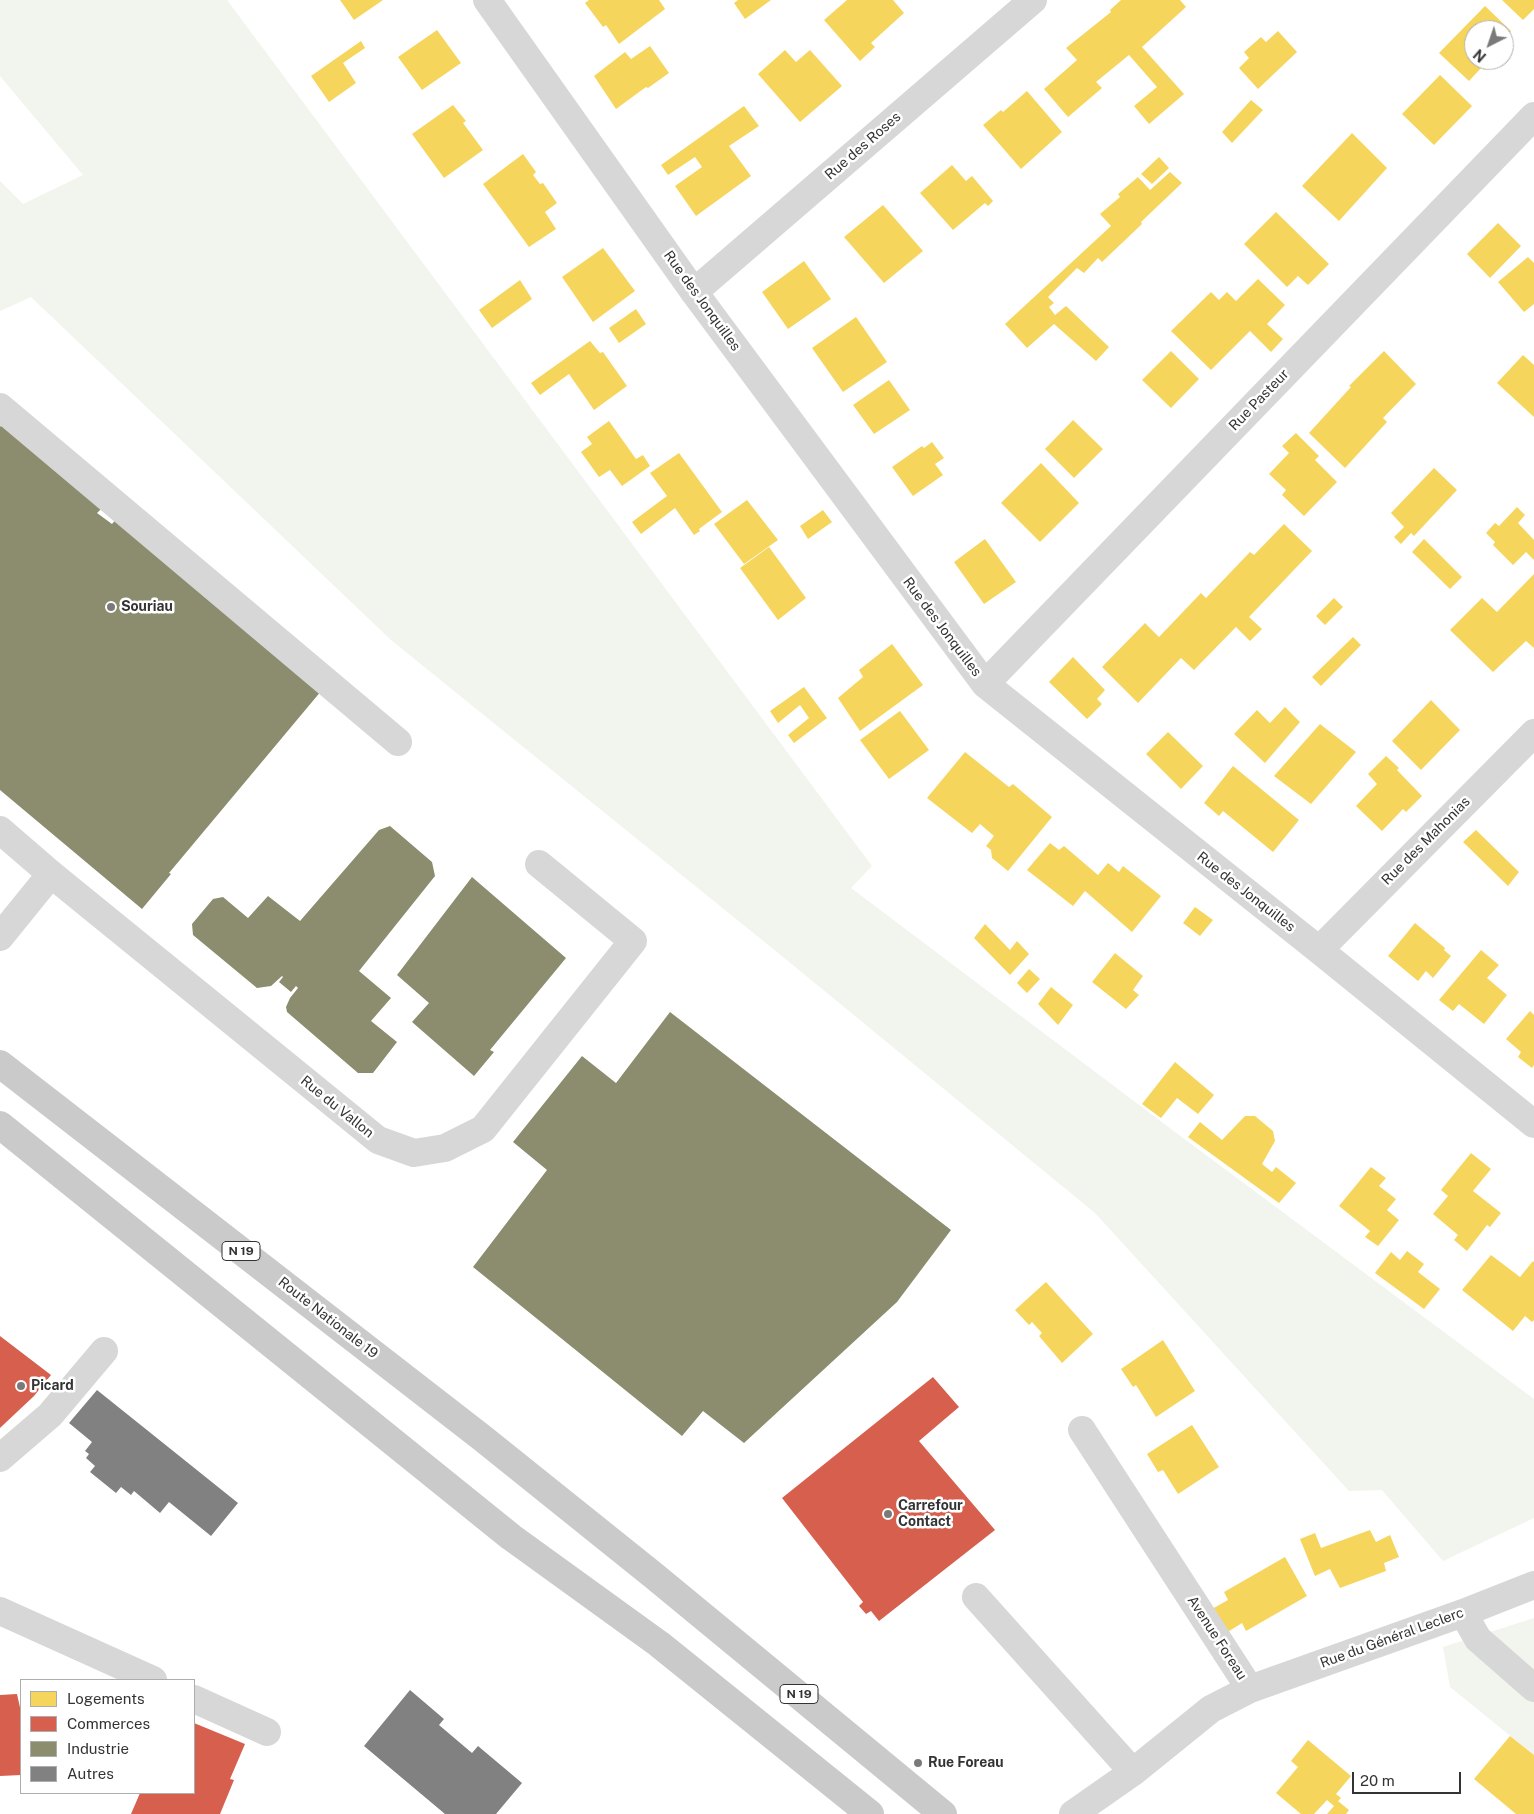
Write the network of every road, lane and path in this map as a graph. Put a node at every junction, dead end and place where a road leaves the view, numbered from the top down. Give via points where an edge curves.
1 (487, 0) edge
2 (1033, 0) edge
3 (1533, 120) edge
4 (694, 292) junction
5 (0, 407) edge
6 (985, 684) junction
7 (1534, 733) edge
8 (398, 742) dead end
9 (0, 830) edge
10 (539, 864) dead end
11 (51, 874) junction
12 (0, 937) edge
13 (1318, 950) junction
14 (0, 1064) edge
15 (1534, 1124) edge
16 (0, 1125) edge
17 (104, 1351) dead end
18 (1082, 1430) dead end
19 (0, 1458) edge
20 (1534, 1585) edge
21 (976, 1597) dead end
22 (0, 1611) edge
23 (1463, 1613) junction
24 (151, 1679) edge
25 (1534, 1688) edge
26 (1250, 1689) junction
27 (195, 1699) edge
28 (267, 1732) dead end
29 (1133, 1772) junction
30 (870, 1814) edge
31 (943, 1814) edge
32 (1073, 1814) edge

1 - 4 street, Rue des Jonquilles
2 - 4 street, Rue des Roses
3 - 6 street, Rue Pasteur
4 - 6 street, Rue des Jonquilles
5 - 8 street
6 - 13 street, Rue des Jonquilles
7 - 13 street, Rue des Mahonias
9 - 11 street, Rue du Vallon
10 - 11 street, Rue du Vallon via 633,941 483,1129 445,1148 414,1153 378,1140
11 - 12 street
13 - 15 street, Rue des Jonquilles
14 - 31 main road, Route Nationale 19 / N 19 via 473,1431
16 - 30 main road via 511,1537 658,1644
17 - 19 street via 50,1415
18 - 26 street, Avenue Foreau
20 - 23 street, Rue du Général Leclerc
21 - 29 street
22 - 24 street
23 - 25 street via 1478,1639
23 - 26 street, Rue du Général Leclerc
26 - 29 street, Avenue Foreau via 1211,1709
27 - 28 street
29 - 32 street, Avenue Foreau

